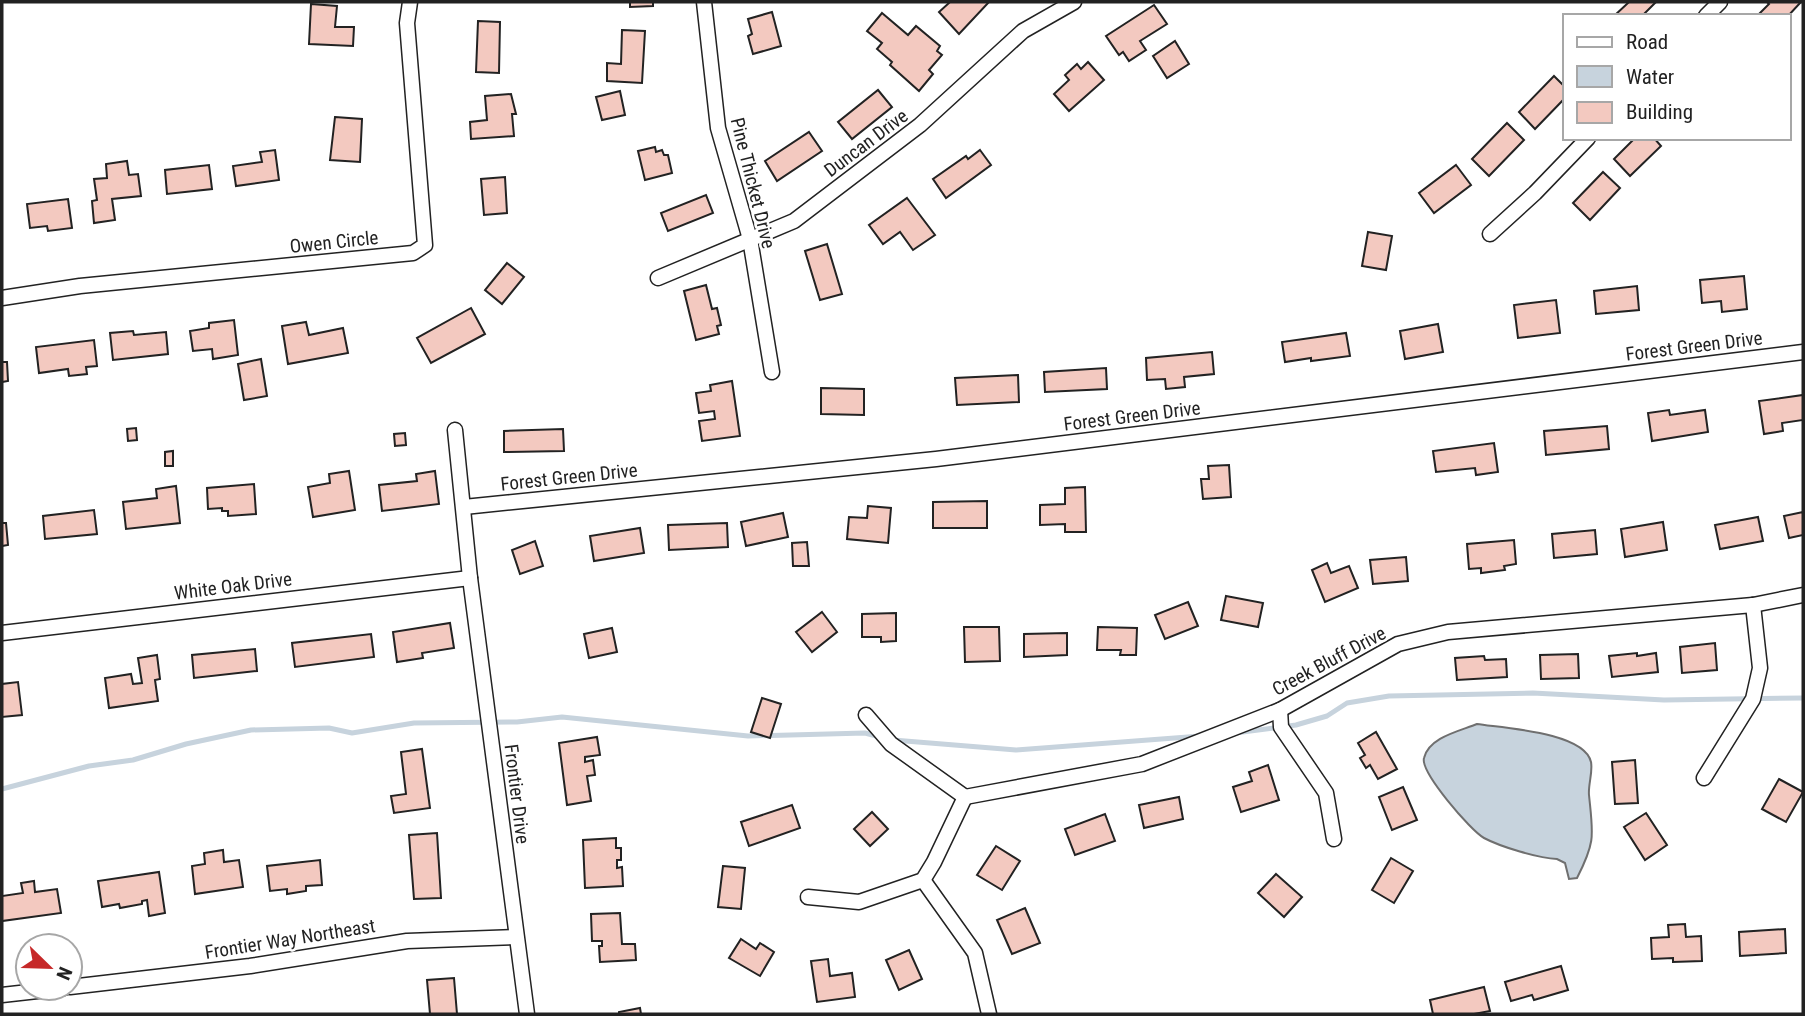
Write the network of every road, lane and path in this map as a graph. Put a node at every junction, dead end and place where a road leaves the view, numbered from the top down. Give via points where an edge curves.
1 (410, 2) edge
2 (704, 2) edge
3 (1074, 2) edge
4 (1586, 140) edge
5 (1490, 234) dead end
6 (750, 239) junction
7 (658, 278) dead end
8 (2, 298) edge
9 (1803, 352) edge
10 (772, 372) dead end
11 (455, 430) dead end
12 (464, 507) junction
13 (470, 578) junction
14 (1803, 595) edge
15 (1753, 605) junction
16 (2, 633) edge
17 (1280, 710) junction
18 (866, 715) dead end
19 (1704, 778) dead end
20 (965, 797) junction
21 (1334, 839) dead end
22 (923, 880) junction
23 (808, 897) dead end
24 (515, 937) junction
25 (84, 985) edge
26 (527, 1014) edge
27 (989, 1014) edge

1 - 8 street, Owen Circle via 407,23 425,244 413,253
2 - 6 street, Pine Thicket Drive via 718,128
3 - 6 street, Duncan Drive via 1023,31 920,125 793,221
4 - 5 street
6 - 7 street, Duncan Drive
6 - 10 street, Pine Thicket Drive
9 - 12 street, Forest Green Drive via 936,459
11 - 12 street
12 - 13 street, Frontier Drive
13 - 16 street, White Oak Drive
13 - 24 street, Frontier Drive
14 - 15 street, Creek Bluff Drive
15 - 17 street, Creek Bluff Drive via 1448,632 1398,645
15 - 19 street via 1760,668 1753,699
17 - 20 street, Creek Bluff Drive via 1142,764
17 - 21 street via 1281,727 1326,793
18 - 20 street via 891,744
20 - 22 street
22 - 23 street via 859,902
22 - 27 street via 975,953
24 - 25 street, Frontier Way Northeast via 407,940 250,966
24 - 26 street, Frontier Drive

